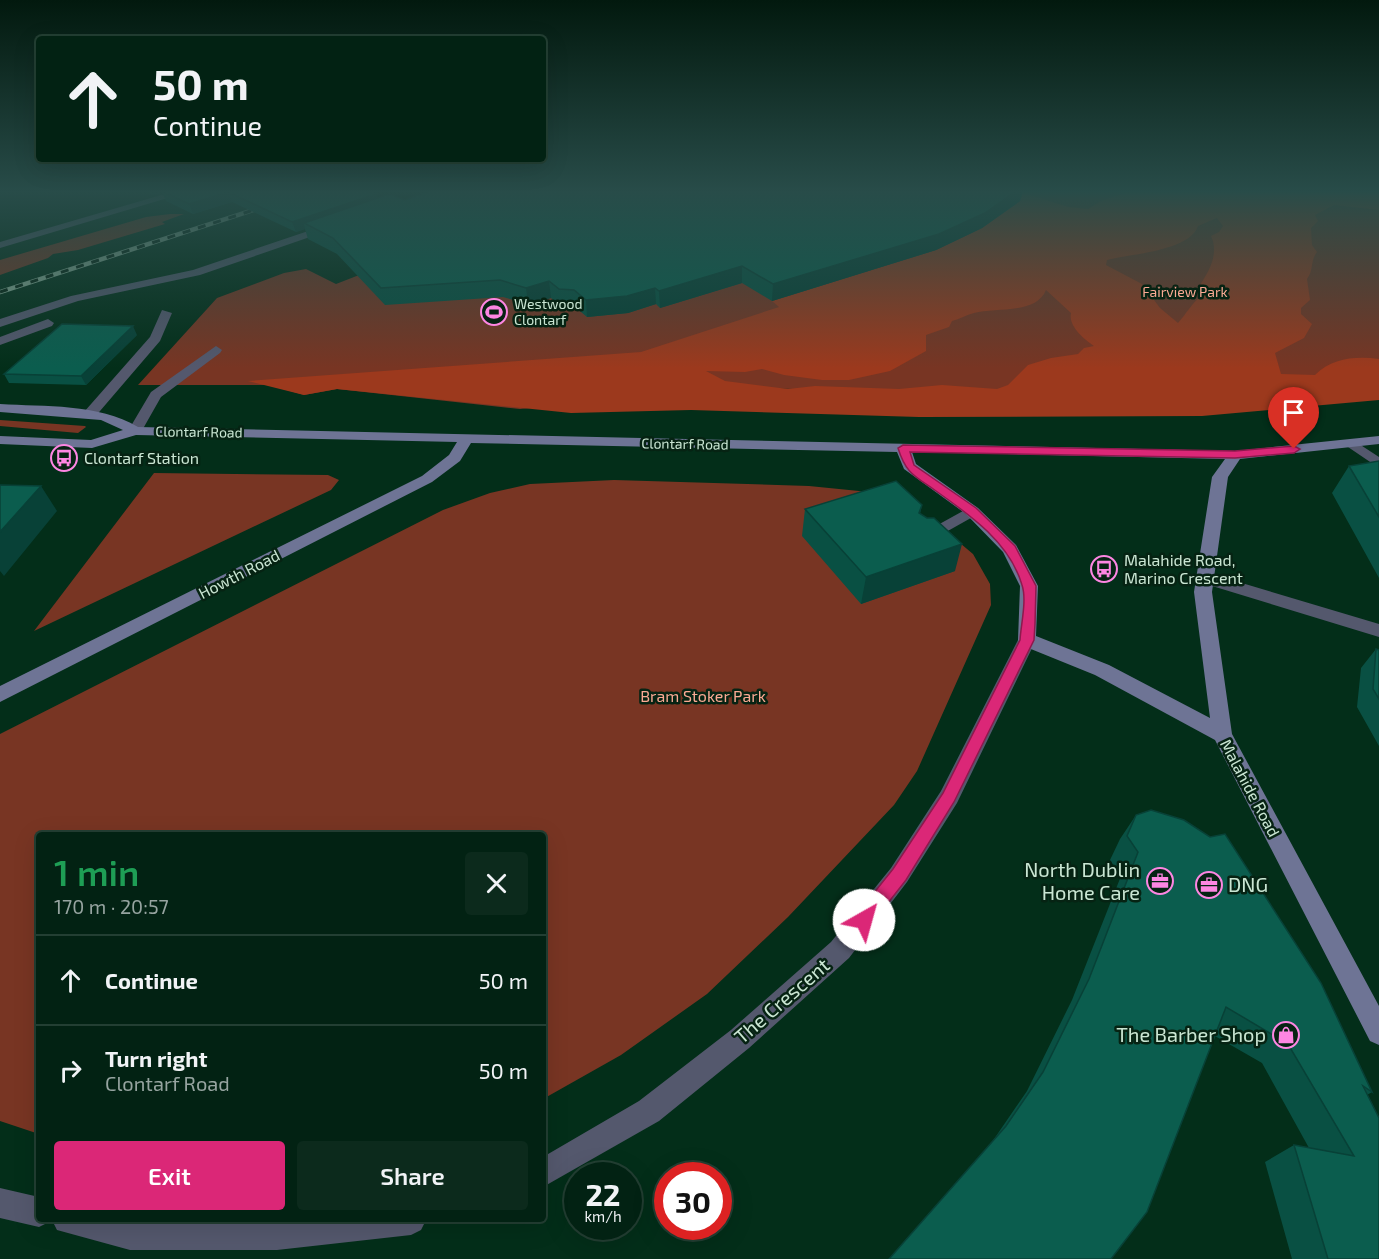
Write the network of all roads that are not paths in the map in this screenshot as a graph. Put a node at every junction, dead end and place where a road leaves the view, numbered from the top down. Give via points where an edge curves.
1 (264, 250) edge
2 (166, 313) dead end
3 (0, 323) edge
4 (48, 323) dead end
5 (0, 341) edge
6 (216, 350) dead end
7 (0, 408) edge
8 (89, 415) junction
9 (135, 431) junction
10 (466, 439) junction
11 (0, 440) edge
12 (1379, 440) edge
13 (1353, 444) junction
14 (903, 448) junction
15 (1235, 455) junction
16 (1379, 464) edge
17 (972, 511) junction
18 (922, 538) edge
19 (1205, 578) junction
20 (1379, 631) edge
21 (1027, 640) junction
22 (0, 695) edge
23 (1222, 734) junction
24 (1379, 1032) edge
25 (546, 1171) edge
26 (0, 1203) edge
27 (36, 1211) edge
28 (75, 1222) edge
29 (393, 1222) edge

1 - 3 street via 196,273 75,298
2 - 8 street via 156,338
4 - 5 street
6 - 9 street via 156,394
7 - 8 main road, Clontarf Road
8 - 9 main road, Clontarf Road via 114,419
9 - 10 main road, Clontarf Road
9 - 11 main road, Clontarf Road via 92,444
10 - 14 main road, Clontarf Road
10 - 22 main road, Howth Road via 454,458 427,479
12 - 13 main road, Clontarf Road
13 - 15 main road, Clontarf Road
13 - 16 street
14 - 15 main road, Clontarf Road
14 - 17 main road via 909,466
15 - 19 main road, Malahide Road via 1220,477
17 - 18 street
17 - 21 main road via 1010,549 1022,568 1029,586
19 - 20 street
19 - 23 main road, Malahide Road via 1203,592
21 - 23 main road via 1102,670
21 - 25 street, The Crescent via 949,797 899,875 840,950 740,1039 649,1111
23 - 24 main road, Malahide Road
26 - 27 street
28 - 29 street via 130,1235 277,1235

